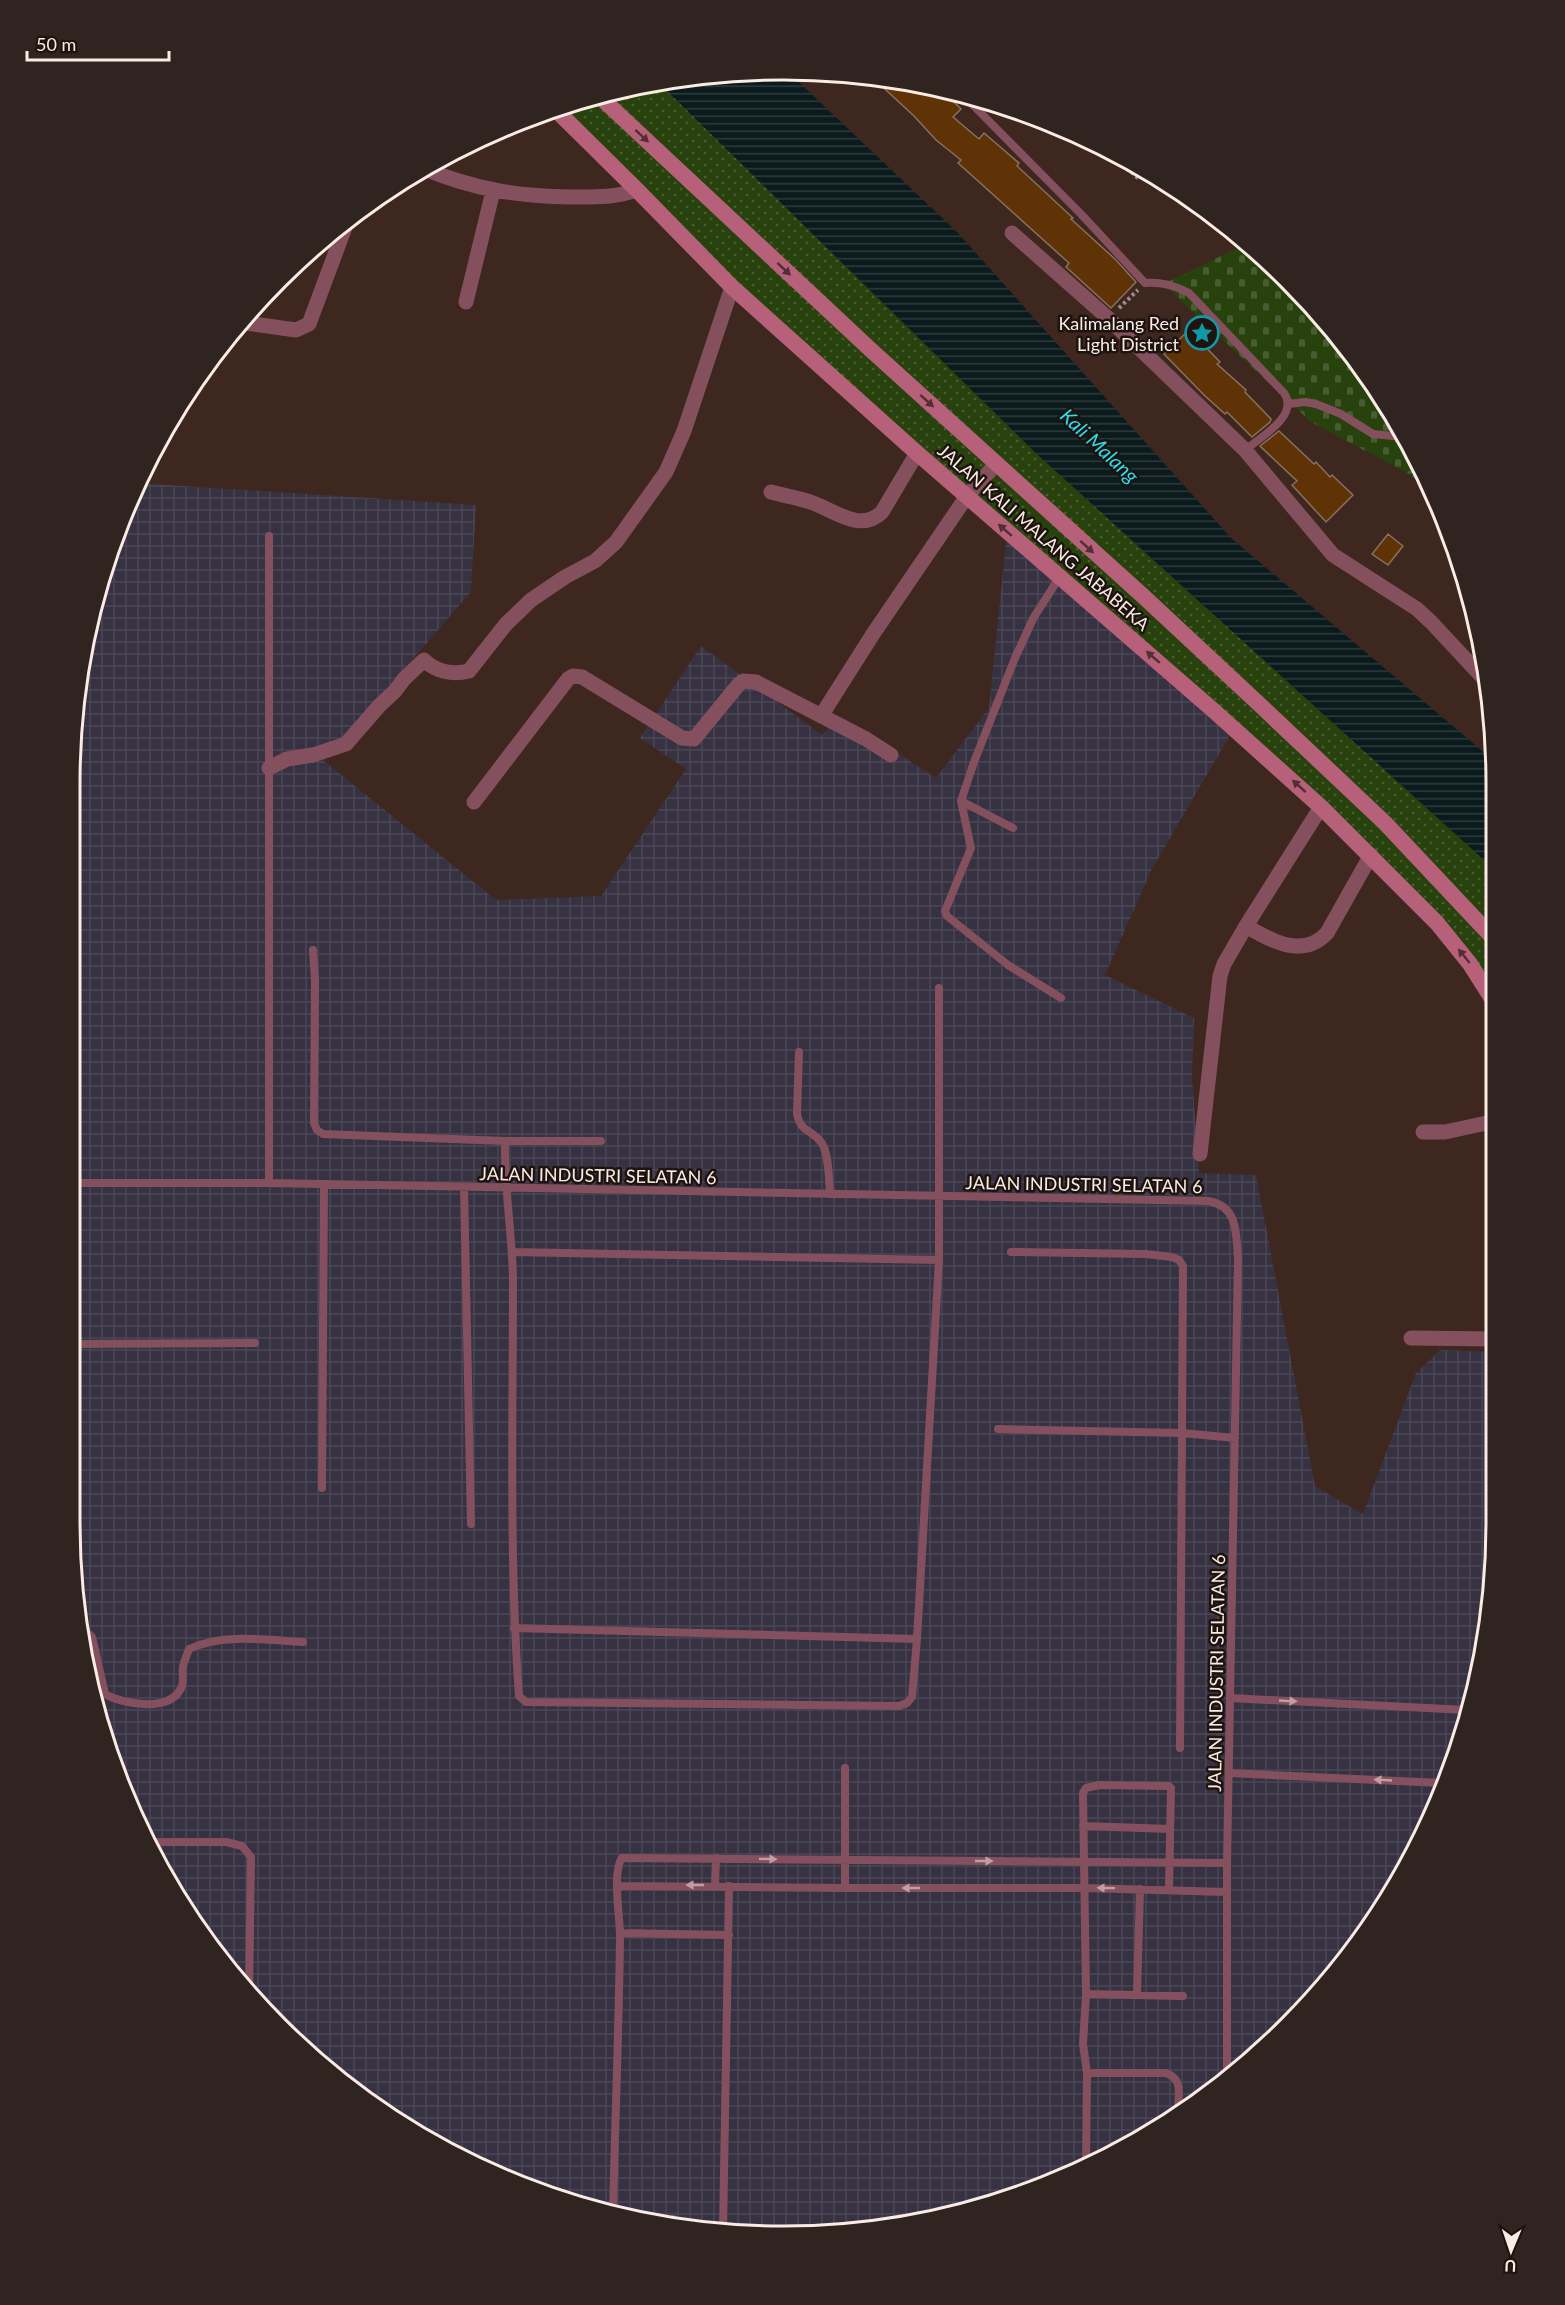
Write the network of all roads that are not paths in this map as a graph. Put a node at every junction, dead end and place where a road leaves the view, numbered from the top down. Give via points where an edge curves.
1 (605, 102) edge
2 (974, 106) edge
3 (561, 116) edge
4 (434, 172) edge
5 (637, 189) junction
6 (493, 191) junction
7 (1012, 233) dead end
8 (342, 235) edge
9 (732, 286) junction
10 (466, 302) dead end
11 (250, 324) edge
12 (1289, 404) junction
13 (1394, 436) edge
14 (1245, 450) junction
15 (917, 453) junction
16 (996, 464) junction
17 (771, 492) dead end
18 (967, 496) junction
19 (269, 536) dead end
20 (1059, 578) junction
21 (1476, 670) edge
22 (821, 716) junction
23 (891, 754) dead end
24 (269, 768) junction
25 (961, 801) junction
26 (474, 802) dead end
27 (1322, 807) junction
28 (1013, 828) dead end
29 (1371, 855) junction
30 (1246, 926) junction
31 (1486, 930) edge
32 (313, 950) dead end
33 (939, 988) dead end
34 (1486, 989) edge
35 (1061, 998) dead end
36 (799, 1052) dead end
37 (1486, 1123) edge
38 (1423, 1132) dead end
39 (505, 1141) junction
40 (601, 1141) dead end
41 (1200, 1155) dead end
42 (80, 1183) edge
43 (269, 1183) junction
44 (324, 1184) junction
45 (464, 1187) junction
46 (506, 1188) junction
47 (830, 1194) junction
48 (940, 1197) junction
49 (512, 1252) junction
50 (1011, 1252) dead end
51 (939, 1260) junction
52 (1411, 1338) dead end
53 (1486, 1340) edge
54 (255, 1343) dead end
55 (80, 1344) edge
56 (998, 1429) dead end
57 (1182, 1433) junction
58 (1235, 1438) junction
59 (322, 1488) dead end
60 (471, 1524) dead end
61 (514, 1628) junction
62 (89, 1634) edge
63 (917, 1640) junction
64 (303, 1642) dead end
65 (1230, 1698) junction
66 (1460, 1710) edge
67 (1180, 1748) dead end
68 (845, 1768) dead end
69 (1229, 1773) junction
70 (1435, 1783) edge
71 (1083, 1826) junction
72 (1170, 1829) junction
73 (157, 1842) edge
74 (716, 1858) junction
75 (844, 1860) junction
76 (1084, 1861) junction
77 (1169, 1863) junction
78 (1227, 1863) junction
79 (715, 1885) junction
80 (618, 1886) junction
81 (729, 1886) junction
82 (845, 1888) junction
83 (1085, 1888) junction
84 (1140, 1889) junction
85 (1169, 1890) junction
86 (1227, 1892) junction
87 (620, 1933) junction
88 (729, 1935) junction
89 (249, 1980) edge
90 (1086, 1994) junction
91 (1137, 1995) junction
92 (1183, 1996) dead end
93 (1227, 2066) edge
94 (1088, 2073) junction
95 (1178, 2103) edge
96 (1086, 2156) edge
97 (613, 2205) edge
98 (723, 2222) edge

1 -> 16 main road, JALAN KALI MALANG JABABEKA
2 - 12 lane via 1145,283 1172,285 1200,303 1269,376
3 - 5 main road, JALAN KALI MALANG JABABEKA
4 - 6 street
5 - 6 street via 610,198 537,197
5 - 9 main road, JALAN KALI MALANG JABABEKA
6 - 10 street
7 - 14 street via 1108,318
8 - 11 street via 309,324 296,330
9 - 15 main road, JALAN KALI MALANG JABABEKA
9 - 24 street via 666,472 616,542 595,561 531,600 506,624 470,671 453,674 424,660 346,744 287,759
12 - 13 lane via 1316,404 1373,434
12 - 14 lane via 1276,424
14 - 21 street via 1334,555 1416,609
15 - 17 street via 882,512 867,522
15 - 18 main road, JALAN KALI MALANG JABABEKA
16 - 18 street
16 -> 31 main road, JALAN KALI MALANG JABABEKA via 1384,823
20 -> 18 main road, JALAN KALI MALANG JABABEKA
18 - 22 street
19 - 24 lane
20 - 25 lane via 1034,617 1015,658
27 -> 20 main road, JALAN KALI MALANG JABABEKA
22 - 23 street
22 - 26 street via 756,682 743,681 694,739 685,739 582,677 573,676
24 - 43 lane
25 - 28 lane
25 - 35 lane via 971,848 945,913 1008,965
27 - 29 main road, JALAN KALI MALANG JABABEKA
27 - 30 street
29 - 30 street via 1327,933 1317,942 1300,947 1283,944
34 -> 29 main road, JALAN KALI MALANG JABABEKA via 1437,923
30 - 41 street via 1220,976
32 - 39 lane via 317,1130 323,1134
33 - 48 lane
36 - 47 lane via 797,1114 803,1129 825,1149
37 - 38 street via 1445,1132
39 - 40 lane
39 - 46 lane
42 - 43 lane, JALAN INDUSTRI SELATAN 6
43 - 44 lane, JALAN INDUSTRI SELATAN 6
44 - 45 lane, JALAN INDUSTRI SELATAN 6
44 - 59 lane
45 - 46 lane, JALAN INDUSTRI SELATAN 6
45 - 60 lane
46 - 47 lane, JALAN INDUSTRI SELATAN 6
46 - 49 lane
47 - 48 lane, JALAN INDUSTRI SELATAN 6
48 - 51 lane
48 - 58 lane, JALAN INDUSTRI SELATAN 6 via 1208,1201 1226,1208 1234,1222 1238,1260
49 - 51 lane
49 - 61 lane
50 - 57 lane via 1146,1254 1179,1260 1183,1266
51 - 63 lane
52 - 53 street
54 - 55 lane
56 - 57 lane
57 - 58 lane
57 - 67 lane
58 - 65 lane, JALAN INDUSTRI SELATAN 6
61 - 63 lane
61 - 63 lane via 519,1696 526,1702 898,1706 912,1697
62 - 64 lane via 105,1695 128,1704 160,1703 172,1698 182,1686 183,1664 189,1649 199,1644 245,1640
65 -> 66 lane
65 - 69 lane, JALAN INDUSTRI SELATAN 6
68 - 75 lane
70 -> 69 lane
69 - 78 lane, JALAN INDUSTRI SELATAN 6
71 - 72 lane
71 - 72 lane via 1083,1793 1091,1786 1169,1786
71 - 76 lane
72 - 77 lane
73 - 89 lane via 226,1842 242,1846 250,1857
74 -> 75 lane
74 - 79 lane
74 - 80 lane via 622,1858
75 -> 76 lane
75 - 82 lane
76 - 77 lane
76 - 83 lane
77 - 78 lane
77 - 85 lane
78 - 86 lane, JALAN INDUSTRI SELATAN 6
79 -> 80 lane
79 - 81 lane
80 - 87 lane
81 - 82 lane
81 - 88 lane
83 -> 82 lane
84 -> 83 lane
83 - 90 lane
84 - 85 lane
84 - 91 lane
85 - 86 lane
86 - 93 lane, JALAN INDUSTRI SELATAN 6
87 - 88 lane
87 - 97 lane
88 - 98 lane
90 - 91 lane
90 - 94 lane via 1083,2044
91 - 92 lane
94 - 95 lane via 1166,2073 1178,2082
94 - 96 lane

